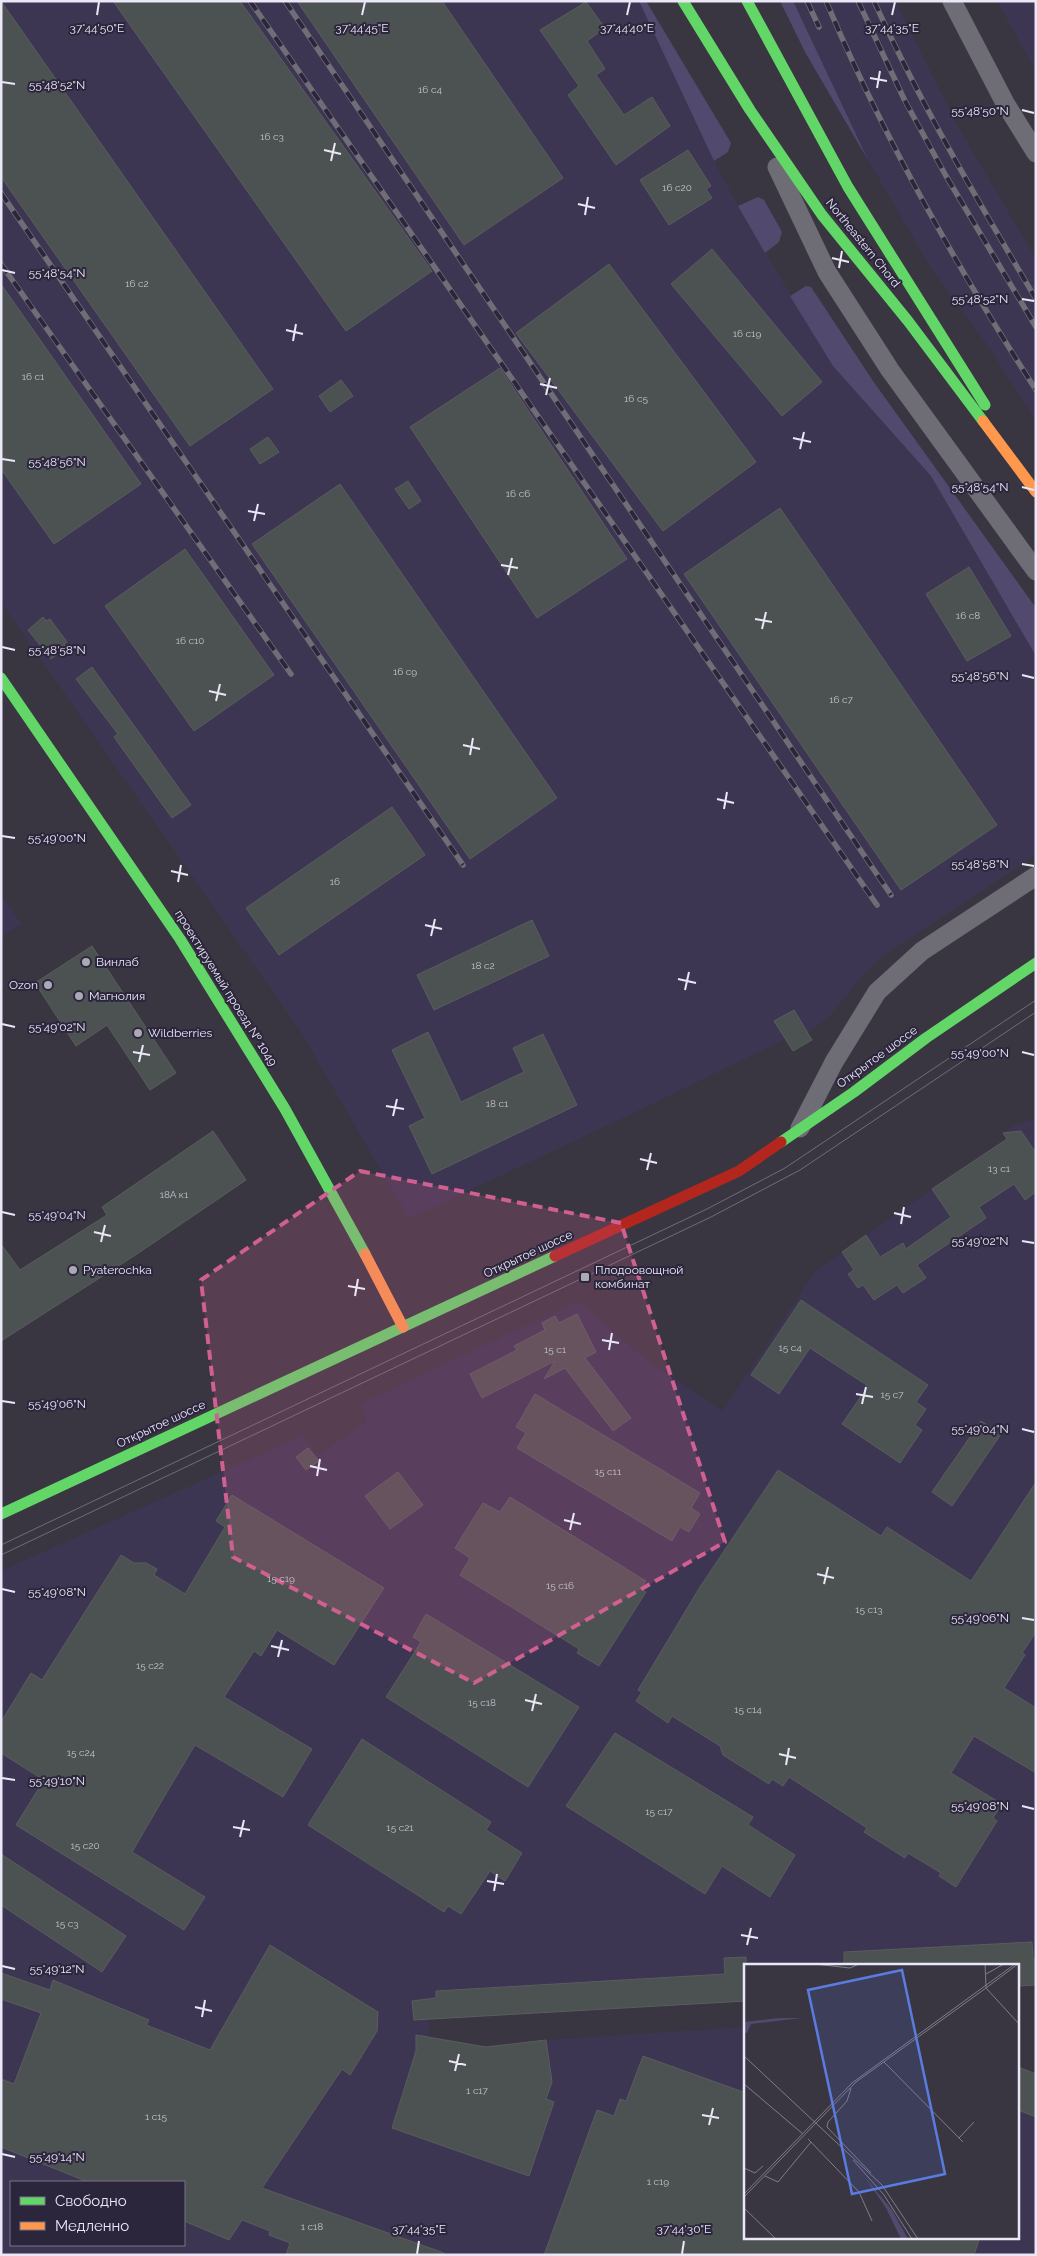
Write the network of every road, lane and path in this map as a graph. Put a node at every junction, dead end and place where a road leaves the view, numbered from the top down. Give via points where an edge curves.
1 (683, 1) edge
2 (747, 1) edge
3 (952, 1) edge
4 (750, 110) junction
5 (1036, 153) edge
6 (1036, 483) edge
7 (1036, 492) edge
8 (1036, 572) edge
9 (1, 678) edge
10 (1036, 876) edge
11 (1036, 963) edge
12 (800, 1129) junction
13 (403, 1327) junction
14 (1, 1514) edge

1 - 4 main road, Northeastern Chord
2 - 6 main road, Northeastern Chord via 848,187
3 - 5 street via 1005,103
4 - 7 main road, Northeastern Chord via 822,215 908,320
4 - 8 street via 827,272 890,370
9 - 13 main road, проектируемый проезд № 1049 via 180,940 264,1075
10 - 12 street via 922,951 877,992 834,1062
11 - 12 main road, Открытое шоссе
12 - 13 main road, Открытое шоссе via 739,1171
13 - 14 main road, Открытое шоссе

